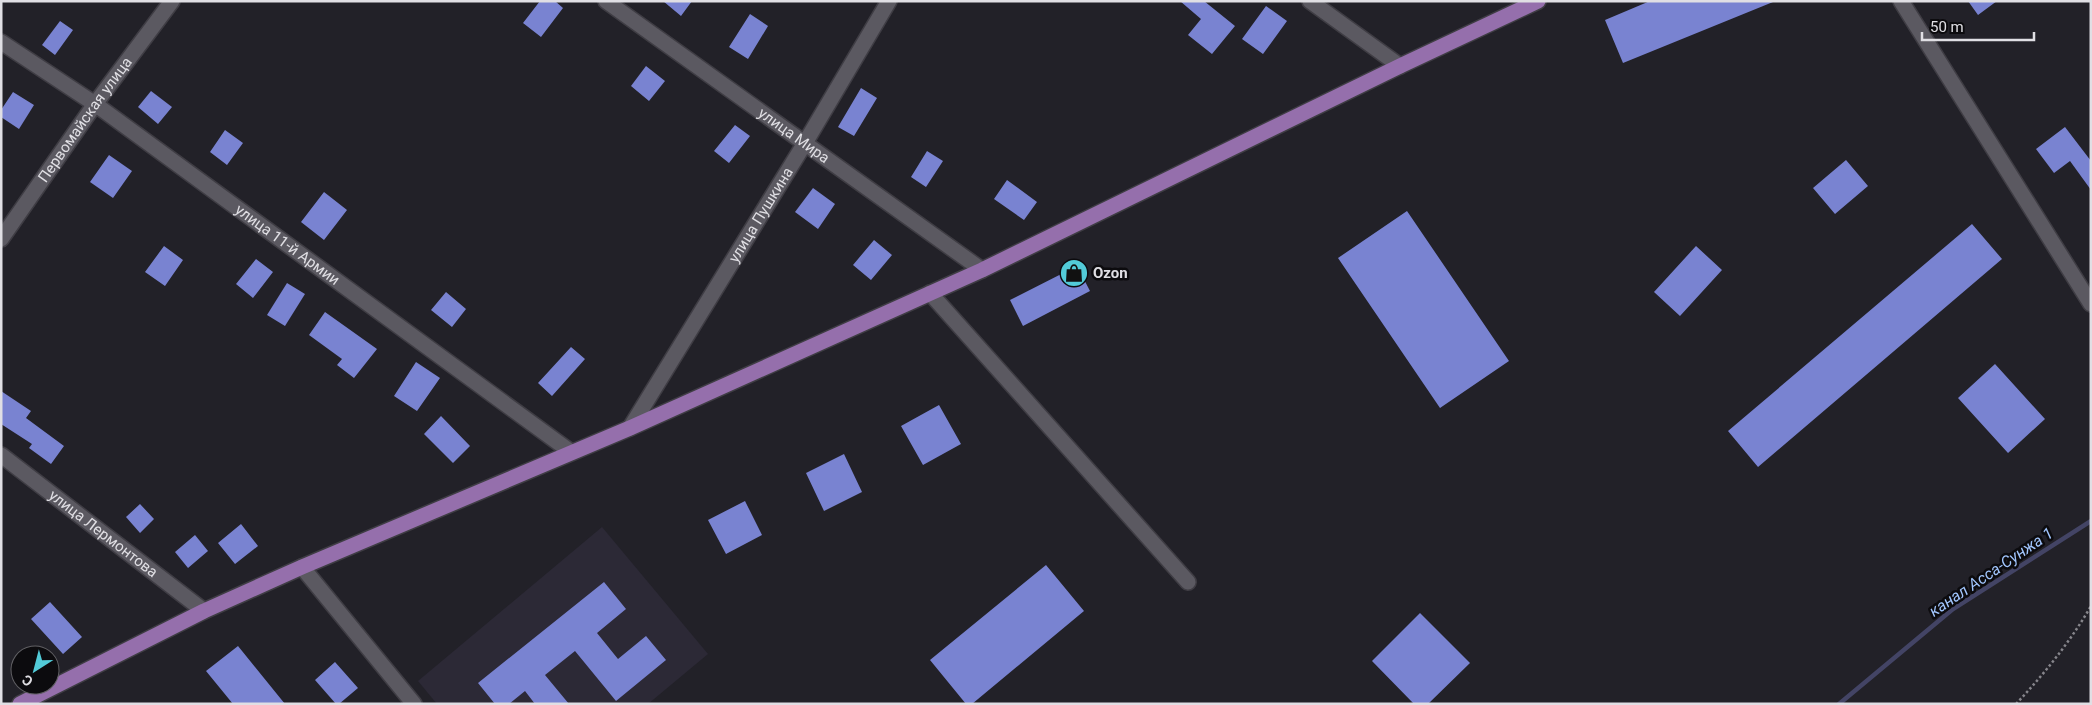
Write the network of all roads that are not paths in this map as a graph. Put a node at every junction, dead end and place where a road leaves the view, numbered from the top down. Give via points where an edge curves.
1 (172, 1) edge
2 (606, 1) edge
3 (889, 1) edge
4 (1310, 1) edge
5 (1538, 1) edge
6 (1902, 1) edge
7 (1, 42) edge
8 (1400, 66) junction
9 (95, 104) junction
10 (805, 143) junction
11 (1, 239) edge
12 (982, 270) junction
13 (930, 293) junction
14 (2091, 304) edge
15 (630, 428) junction
16 (571, 452) junction
17 (1, 455) edge
18 (302, 567) junction
19 (1188, 582) dead end
20 (204, 611) junction
21 (26, 703) edge
22 (414, 704) edge

1 - 9 street, Первомайская улица
2 - 10 street, улица Мира
3 - 10 street, улица Пушкина
4 - 8 street
5 - 8 main road
6 - 14 street
7 - 9 street, улица 11-й Армии
8 - 12 main road
9 - 11 street, Первомайская улица
9 - 16 street, улица 11-й Армии
10 - 12 street, улица Мира
10 - 15 street, улица Пушкина
12 - 13 main road
13 - 15 main road
13 - 19 street
15 - 16 main road
16 - 18 main road
17 - 20 street, улица Лермонтова
18 - 20 main road
18 - 22 street
20 - 21 main road

